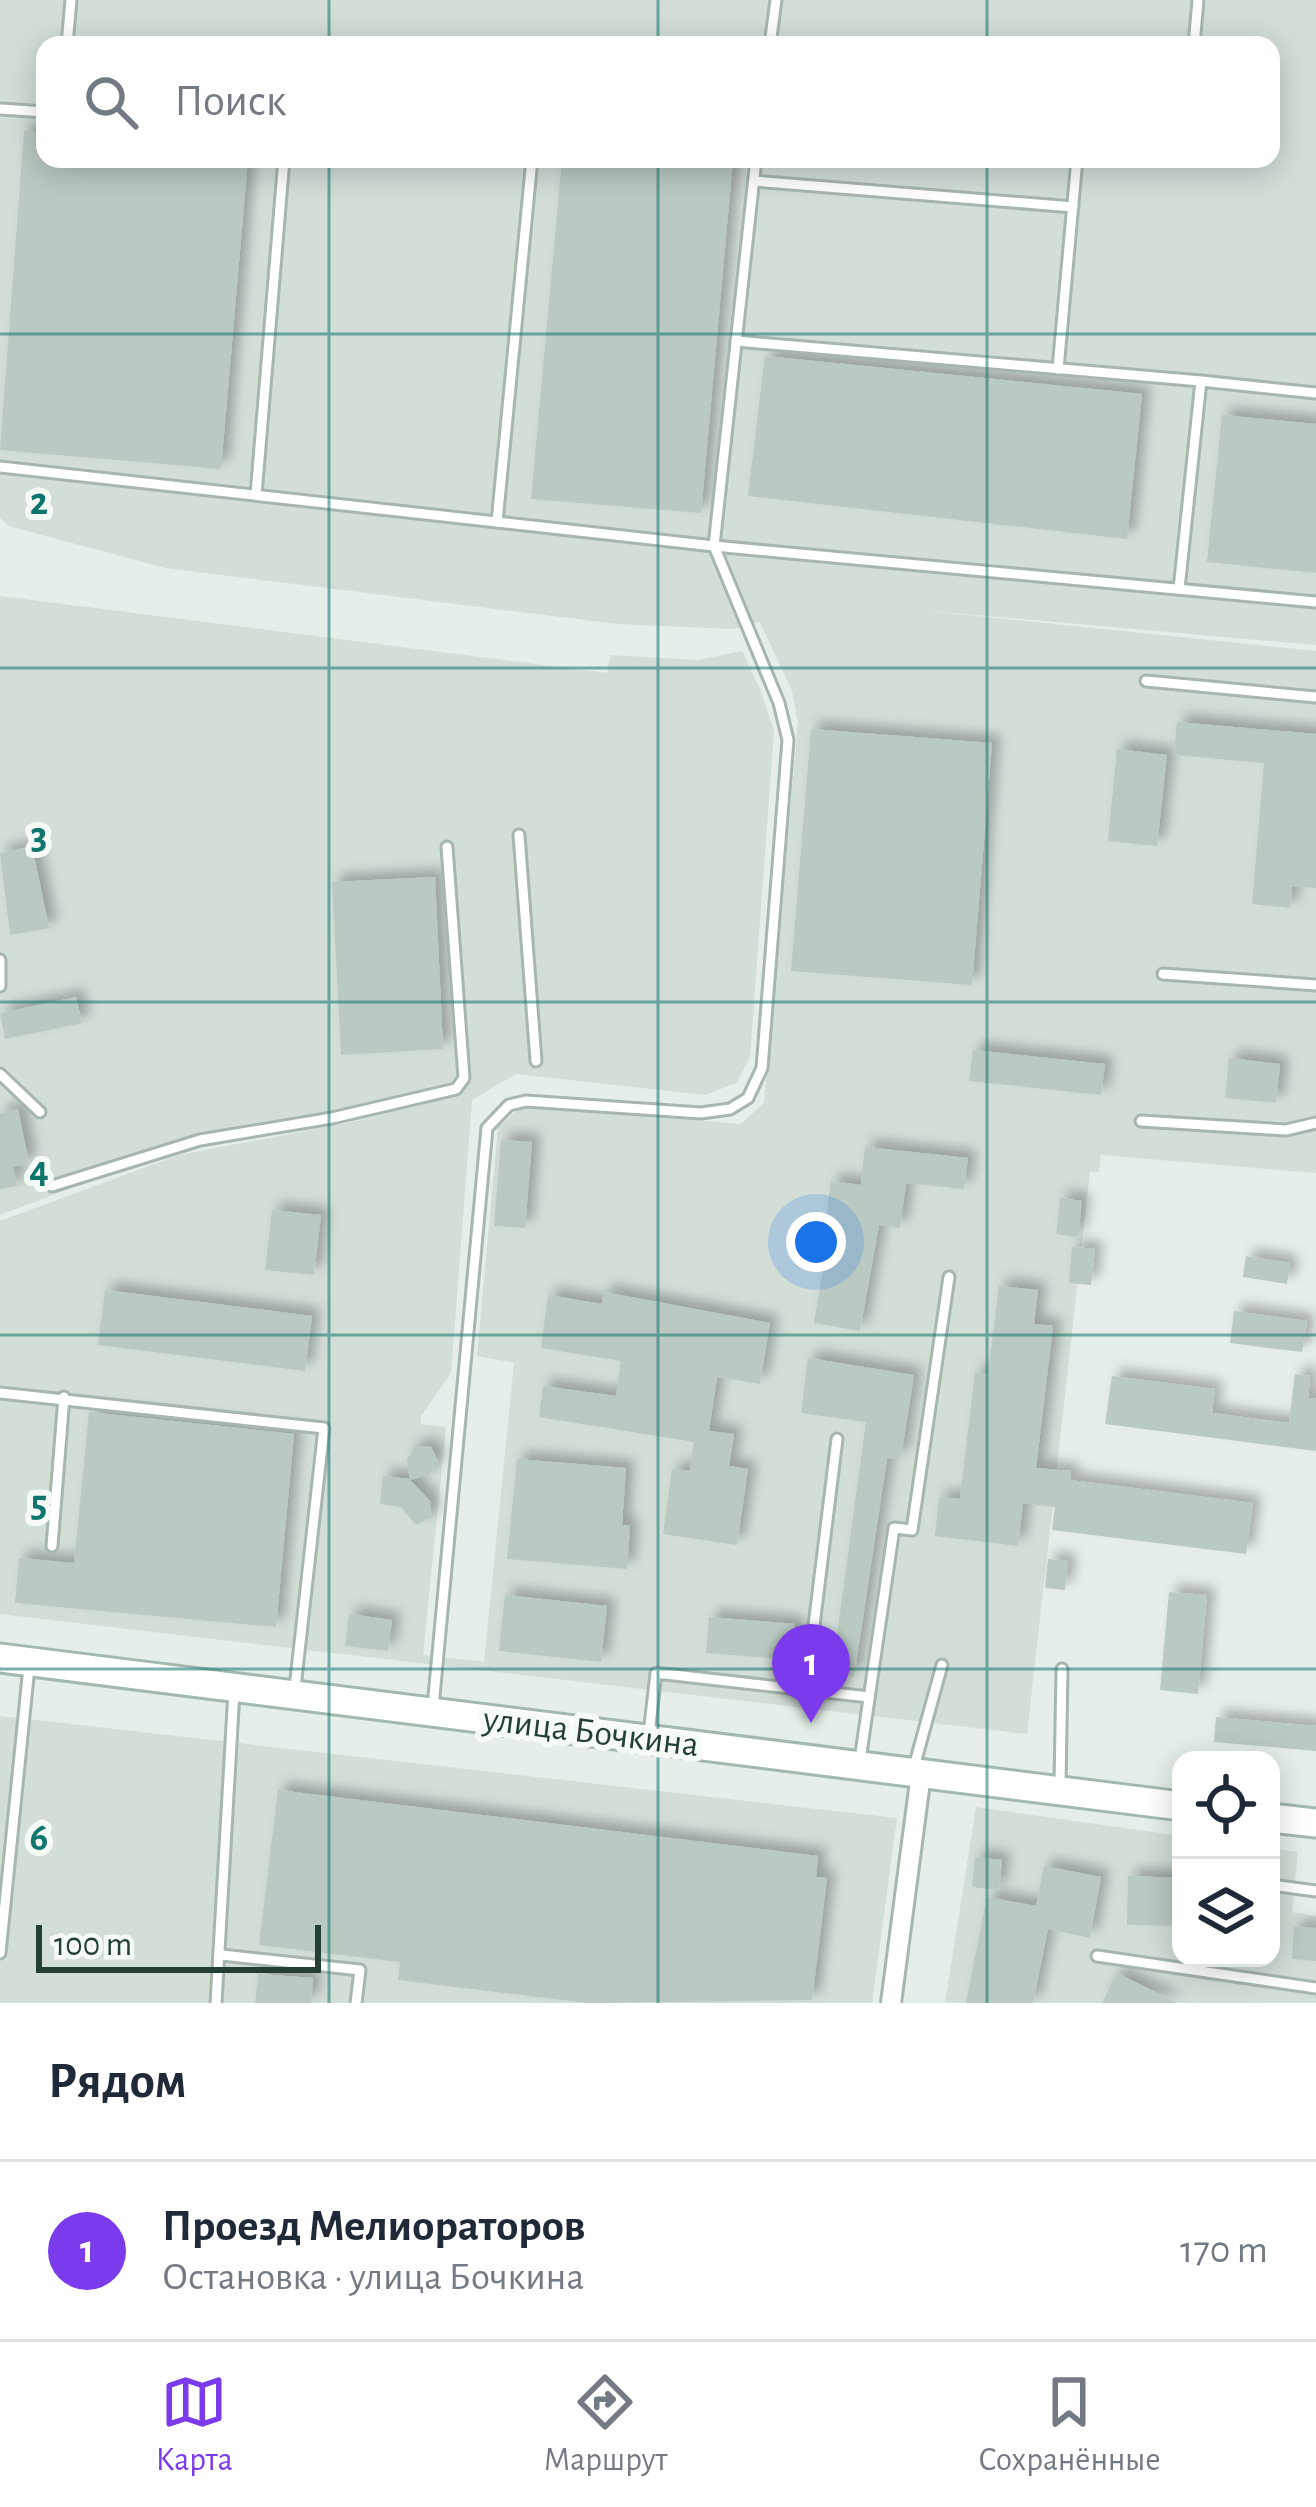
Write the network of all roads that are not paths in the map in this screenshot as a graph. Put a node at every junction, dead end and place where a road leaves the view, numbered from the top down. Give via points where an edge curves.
1 (71, 0) edge
2 (776, 0) edge
3 (1198, 0) edge
4 (68, 36) edge
5 (771, 36) edge
6 (1195, 36) edge
7 (0, 112) edge
8 (36, 112) edge
9 (283, 168) edge
10 (531, 168) edge
11 (755, 168) edge
12 (1076, 168) edge
13 (754, 181) junction
14 (1073, 207) junction
15 (736, 341) junction
16 (1058, 369) junction
17 (1201, 381) junction
18 (1316, 393) edge
19 (0, 467) edge
20 (256, 495) junction
21 (497, 522) junction
22 (714, 546) junction
23 (1179, 589) junction
24 (1316, 602) edge
25 (1146, 681) dead end
26 (1316, 697) edge
27 (519, 835) dead end
28 (447, 847) dead end
29 (0, 961) edge
30 (1163, 974) dead end
31 (1316, 985) edge
32 (0, 986) edge
33 (536, 1061) dead end
34 (0, 1074) edge
35 (40, 1112) dead end
36 (1141, 1120) dead end
37 (1316, 1123) edge
38 (52, 1186) dead end
39 (949, 1277) dead end
40 (0, 1393) edge
41 (64, 1397) junction
42 (837, 1439) dead end
43 (52, 1546) dead end
44 (0, 1658) edge
45 (29, 1661) junction
46 (942, 1665) dead end
47 (1062, 1670) dead end
48 (234, 1686) junction
49 (806, 1690) junction
50 (295, 1694) junction
51 (869, 1697) junction
52 (433, 1712) junction
53 (649, 1740) junction
54 (859, 1766) junction
55 (916, 1773) junction
56 (1060, 1790) junction
57 (1172, 1805) edge
58 (1280, 1819) edge
59 (1316, 1823) edge
60 (1280, 1886) edge
61 (1316, 1891) edge
62 (0, 1952) edge
63 (221, 1955) junction
64 (1097, 1956) dead end
65 (1316, 1988) edge
66 (216, 2003) edge
67 (356, 2003) edge
68 (891, 2003) edge

1 - 4 lane
2 - 5 lane
3 - 6 lane
7 - 8 lane
9 - 20 lane
10 - 21 lane
11 - 13 lane
12 - 14 lane
13 - 14 lane
13 - 15 lane
14 - 16 lane
15 - 16 lane
15 - 22 lane
16 - 17 lane
17 - 18 lane
17 - 23 lane
19 - 20 lane
20 - 21 lane
21 - 22 lane
22 - 23 lane
22 - 52 lane via 788,740 762,1068 748,1098 717,1112 526,1102 509,1105 487,1128
23 - 24 lane
25 - 26 lane
27 - 33 lane
28 - 38 lane via 464,1078 456,1089 200,1139
29 - 32 lane
30 - 31 lane
34 - 35 lane
36 - 37 lane via 1286,1130
39 - 51 lane via 912,1530 894,1528
40 - 41 lane
41 - 43 lane
41 - 50 lane via 324,1429
42 - 49 lane
44 - 45 street, улица Бочкина
45 - 48 street, улица Бочкина
45 - 62 lane
46 - 55 lane
47 - 56 lane
48 - 50 street, улица Бочкина
48 - 63 lane
49 - 51 lane
49 - 53 lane via 656,1673
50 - 52 street, улица Бочкина
51 - 54 lane
52 - 53 street, улица Бочкина
53 - 54 street, улица Бочкина
54 - 55 street, улица Бочкина
55 - 56 street, улица Бочкина
55 - 68 street
56 - 57 street, улица Бочкина
58 - 59 street
60 - 61 lane
63 - 66 lane
63 - 67 lane via 360,1970
64 - 65 lane

